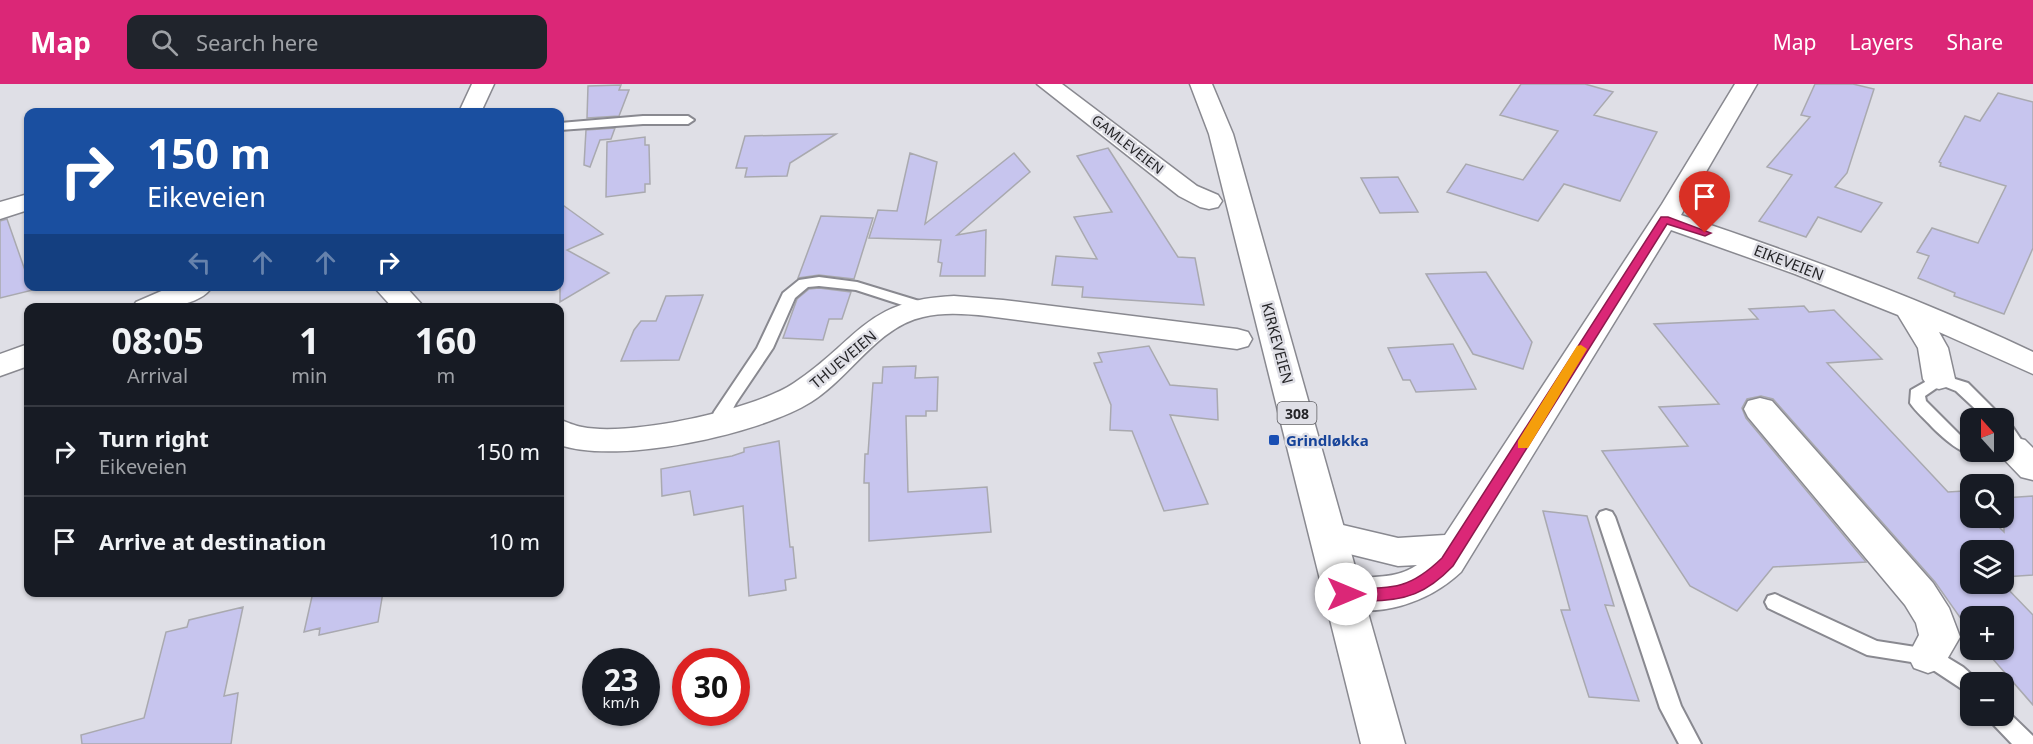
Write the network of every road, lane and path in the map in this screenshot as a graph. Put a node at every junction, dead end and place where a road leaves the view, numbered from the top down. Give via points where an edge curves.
1 (483, 84) edge
2 (1048, 84) edge
3 (1201, 84) edge
4 (1746, 84) edge
5 (472, 108) edge
6 (688, 120) dead end
7 (564, 127) edge
8 (1209, 201) dead end
9 (24, 203) edge
10 (0, 211) edge
11 (1665, 219) junction
12 (187, 291) edge
13 (392, 291) edge
14 (158, 303) edge
15 (406, 303) edge
16 (924, 307) junction
17 (1911, 311) junction
18 (1237, 339) dead end
19 (24, 356) edge
20 (2033, 364) edge
21 (0, 366) edge
22 (1939, 379) junction
23 (1984, 408) edge
24 (1760, 410) dead end
25 (718, 422) junction
26 (564, 433) edge
27 (1960, 443) edge
28 (1606, 517) dead end
29 (1330, 536) junction
30 (1457, 549) junction
31 (1346, 594) junction
32 (1775, 602) dead end
33 (1928, 656) junction
34 (1960, 676) edge
35 (2009, 726) edge
36 (1383, 744) edge
37 (1690, 744) edge
38 (2026, 744) edge

1 - 5 street
2 - 8 street, GAMLEVEIEN via 1188,191
3 - 29 street, KIRKEVEIEN / 308 via 1221,134
4 - 11 street
6 - 7 lane
9 - 10 street
11 - 17 street, EIKEVEIEN via 1756,249
11 - 30 street
12 - 14 street
13 - 15 street
16 - 18 street, THUEVEIEN via 997,308
16 - 25 street, THUEVEIEN via 902,314 870,333 797,396 770,409
16 - 25 lane via 873,290 823,282 800,284 791,292 765,348
17 - 20 street, EIKEVEIEN
17 - 22 street via 1933,348
19 - 21 street
22 - 23 lane via 1962,387
22 - 27 lane via 1917,394 1918,403
24 - 33 street via 1919,594 1935,619 1940,637
25 - 26 street, THUEVEIEN via 608,440 581,439
28 - 37 lane via 1671,708
29 - 30 street via 1398,552
29 - 31 street, KIRKEVEIEN / 308
30 - 31 street via 1431,579 1409,590
31 - 36 street, KIRKEVEIEN / 308
32 - 33 lane via 1874,649
33 - 34 lane
35 - 38 lane

